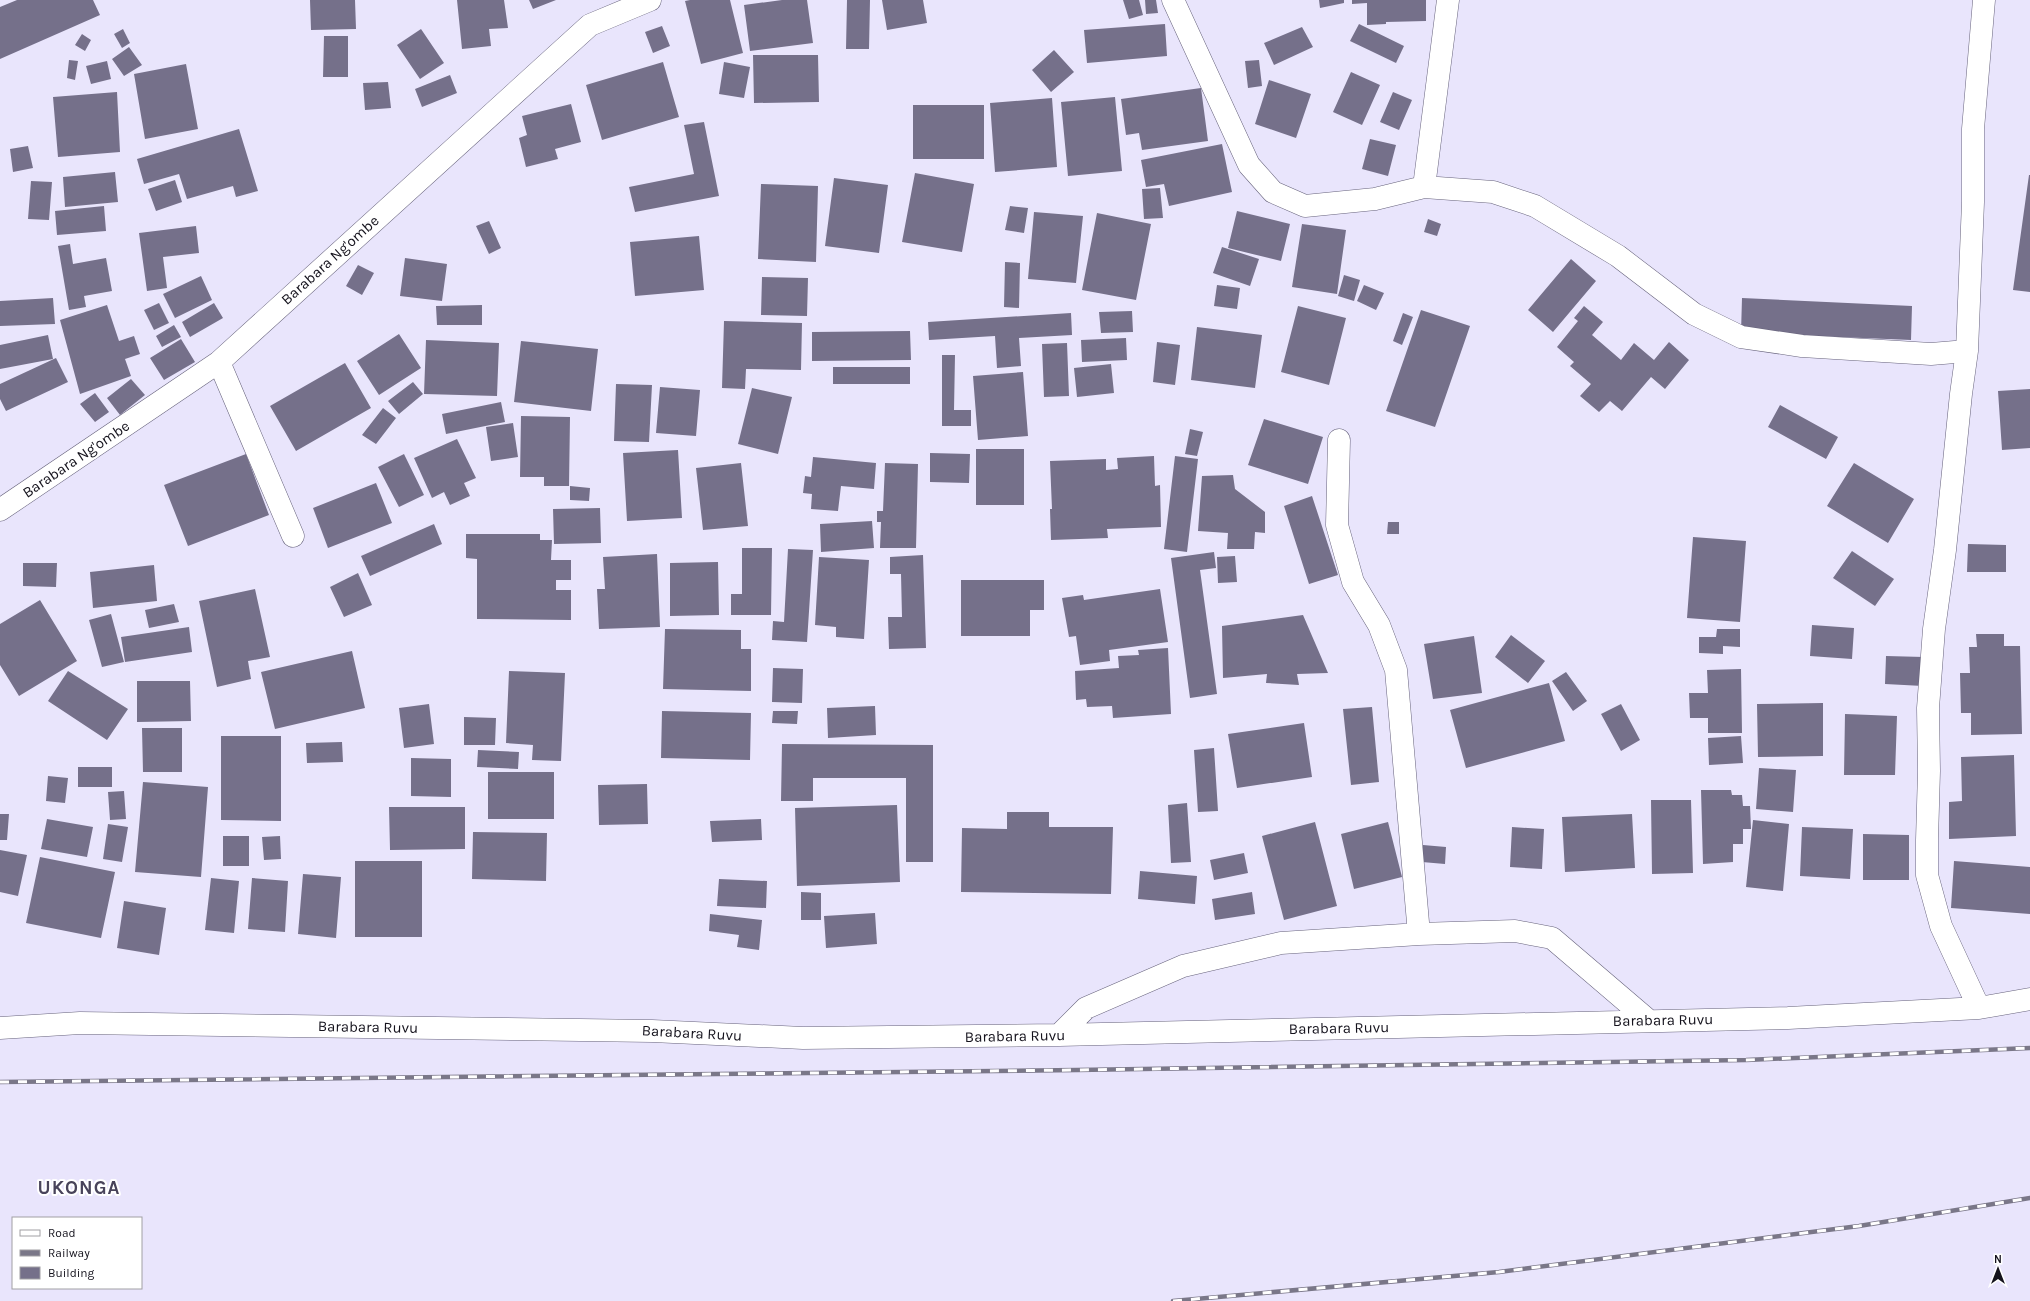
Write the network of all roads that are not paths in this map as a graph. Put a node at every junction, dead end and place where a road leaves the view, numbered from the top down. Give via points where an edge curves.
1 (650, 0) edge
2 (1173, 0) edge
3 (1448, 0) edge
4 (1984, 0) edge
5 (1424, 187) junction
6 (1967, 351) junction
7 (219, 362) junction
8 (1339, 440) dead end
9 (0, 510) edge
10 (293, 536) dead end
11 (1420, 934) junction
12 (2030, 999) edge
13 (1979, 1008) junction
14 (1648, 1020) junction
15 (0, 1028) edge
16 (1059, 1035) junction

1 - 7 street, Barabara Ng'ombe via 590,25
2 - 5 street via 1249,166 1273,192 1305,206 1375,199
3 - 5 street
4 - 6 street via 1972,129
5 - 6 street via 1493,192 1535,206 1618,256 1694,314 1741,337 1802,346 1930,354
6 - 13 street via 1934,629 1928,708 1927,875 1941,926
7 - 9 street, Barabara Ng'ombe
7 - 10 street
8 - 11 street via 1337,525 1353,582 1379,625 1396,670
11 - 14 street via 1515,931 1552,938
11 - 16 street via 1281,943 1183,966 1086,1008
12 - 13 street, Barabara Ruvu
13 - 14 street, Barabara Ruvu via 1788,1018
14 - 16 street, Barabara Ruvu
15 - 16 street, Barabara Ruvu via 80,1024 652,1031 803,1038

